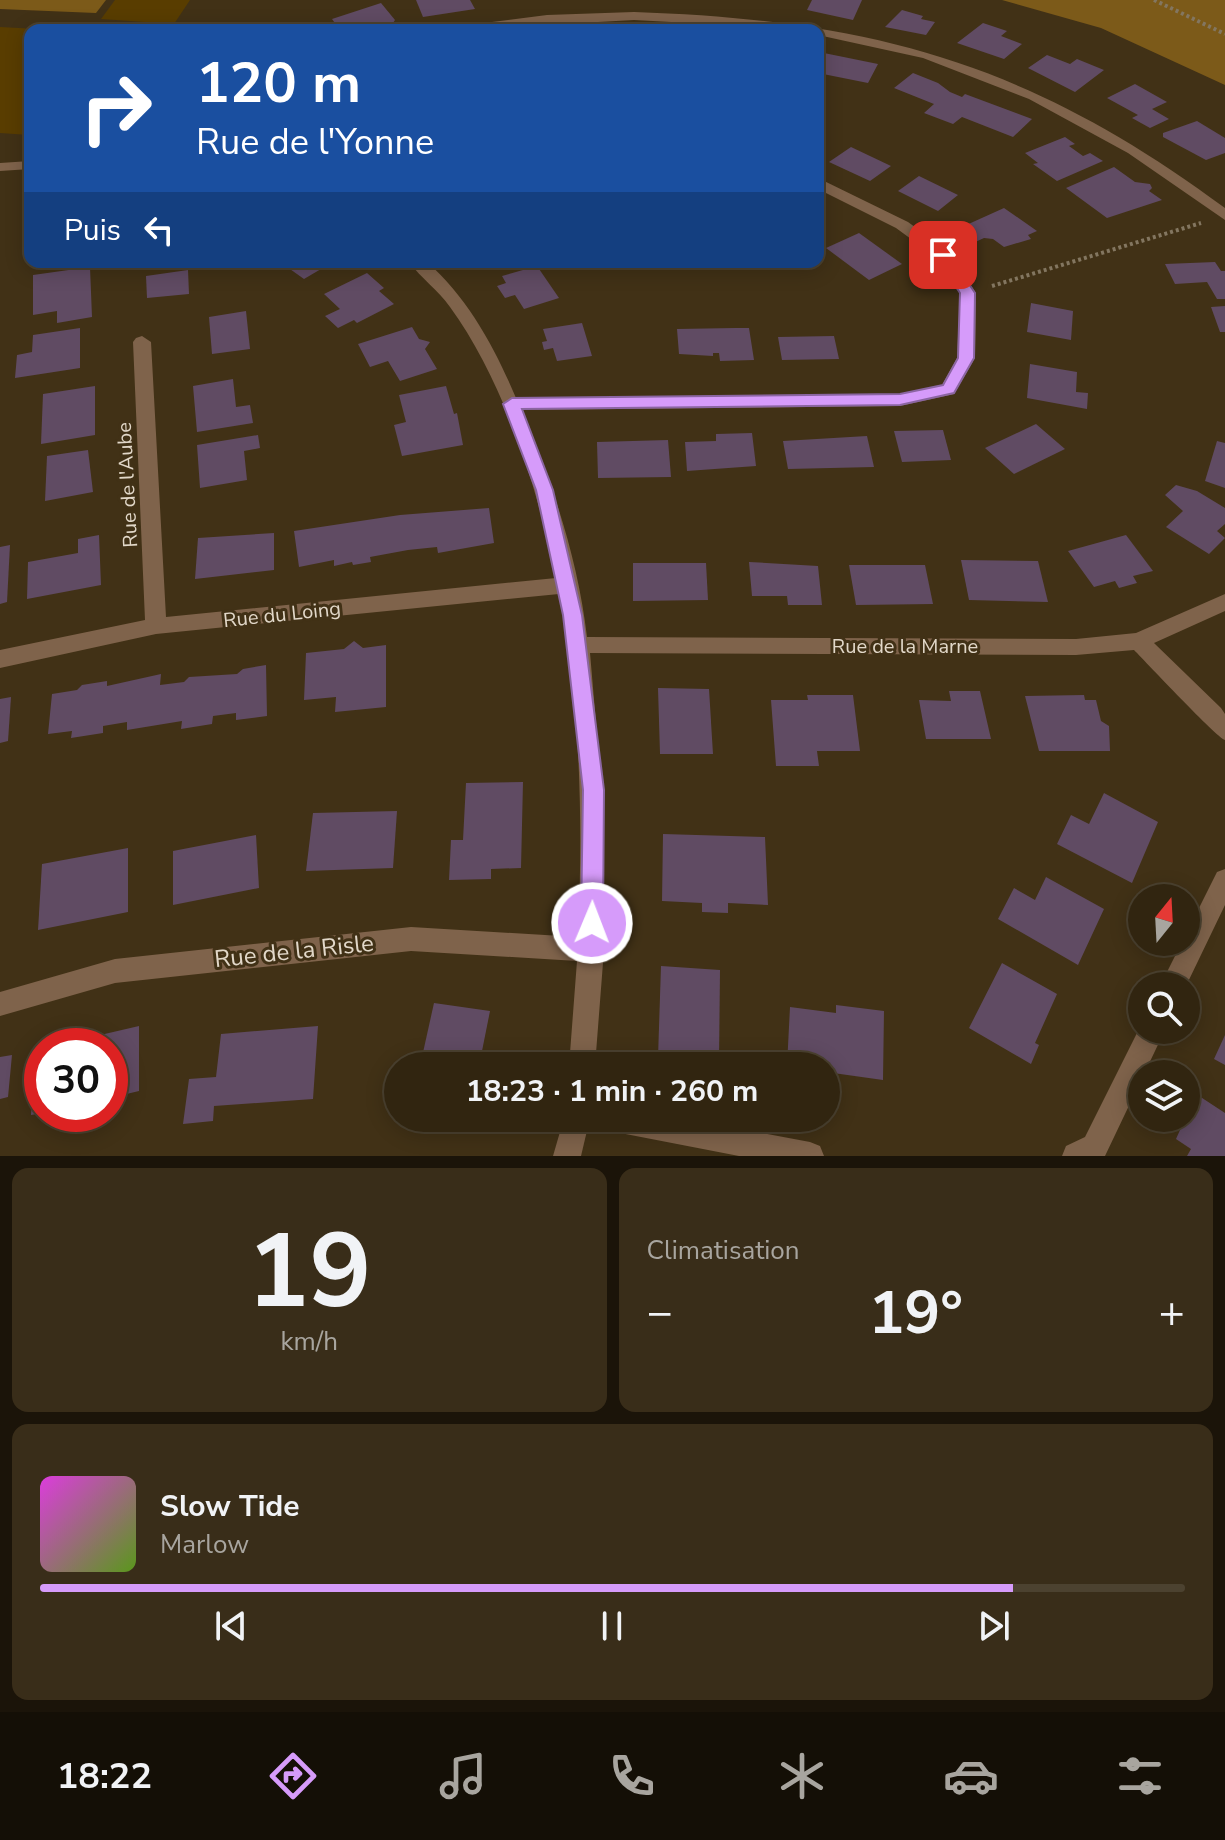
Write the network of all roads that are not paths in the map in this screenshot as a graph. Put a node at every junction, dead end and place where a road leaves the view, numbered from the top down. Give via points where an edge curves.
1 (516, 24) edge
2 (766, 24) edge
3 (824, 32) edge
4 (24, 165) edge
5 (0, 167) edge
6 (824, 186) edge
7 (1225, 215) edge
8 (422, 268) edge
9 (142, 342) dead end
10 (512, 404) junction
11 (567, 585) junction
12 (1225, 602) edge
13 (156, 626) junction
14 (1138, 641) junction
15 (577, 645) junction
16 (0, 659) edge
17 (1225, 731) edge
18 (1225, 880) edge
19 (592, 950) junction
20 (1180, 972) edge
21 (0, 1004) edge
22 (1145, 1044) edge
23 (583, 1052) edge
24 (573, 1132) edge
25 (684, 1132) edge
26 (567, 1156) edge
27 (810, 1156) edge
28 (1076, 1156) edge

1 - 2 street via 652,17
3 - 7 street via 976,72 1058,107 1130,147
4 - 5 street
6 - 10 street via 902,225 943,255 968,293 966,358 948,390 900,400
8 - 10 street via 473,324
9 - 13 street, Rue de l'Aube
10 - 11 street via 545,490
11 - 13 street, Rue du Loing
11 - 15 street
12 - 14 street, Rue de la Marne
13 - 16 street, Rue du Loing
14 - 15 street, Rue de la Marne via 1076,647
14 - 17 street
15 - 19 street via 593,790
18 - 20 street
19 - 21 street, Rue de la Risle via 411,939 115,971
19 - 23 street
22 - 28 street via 1095,1147
24 - 26 street
25 - 27 street

